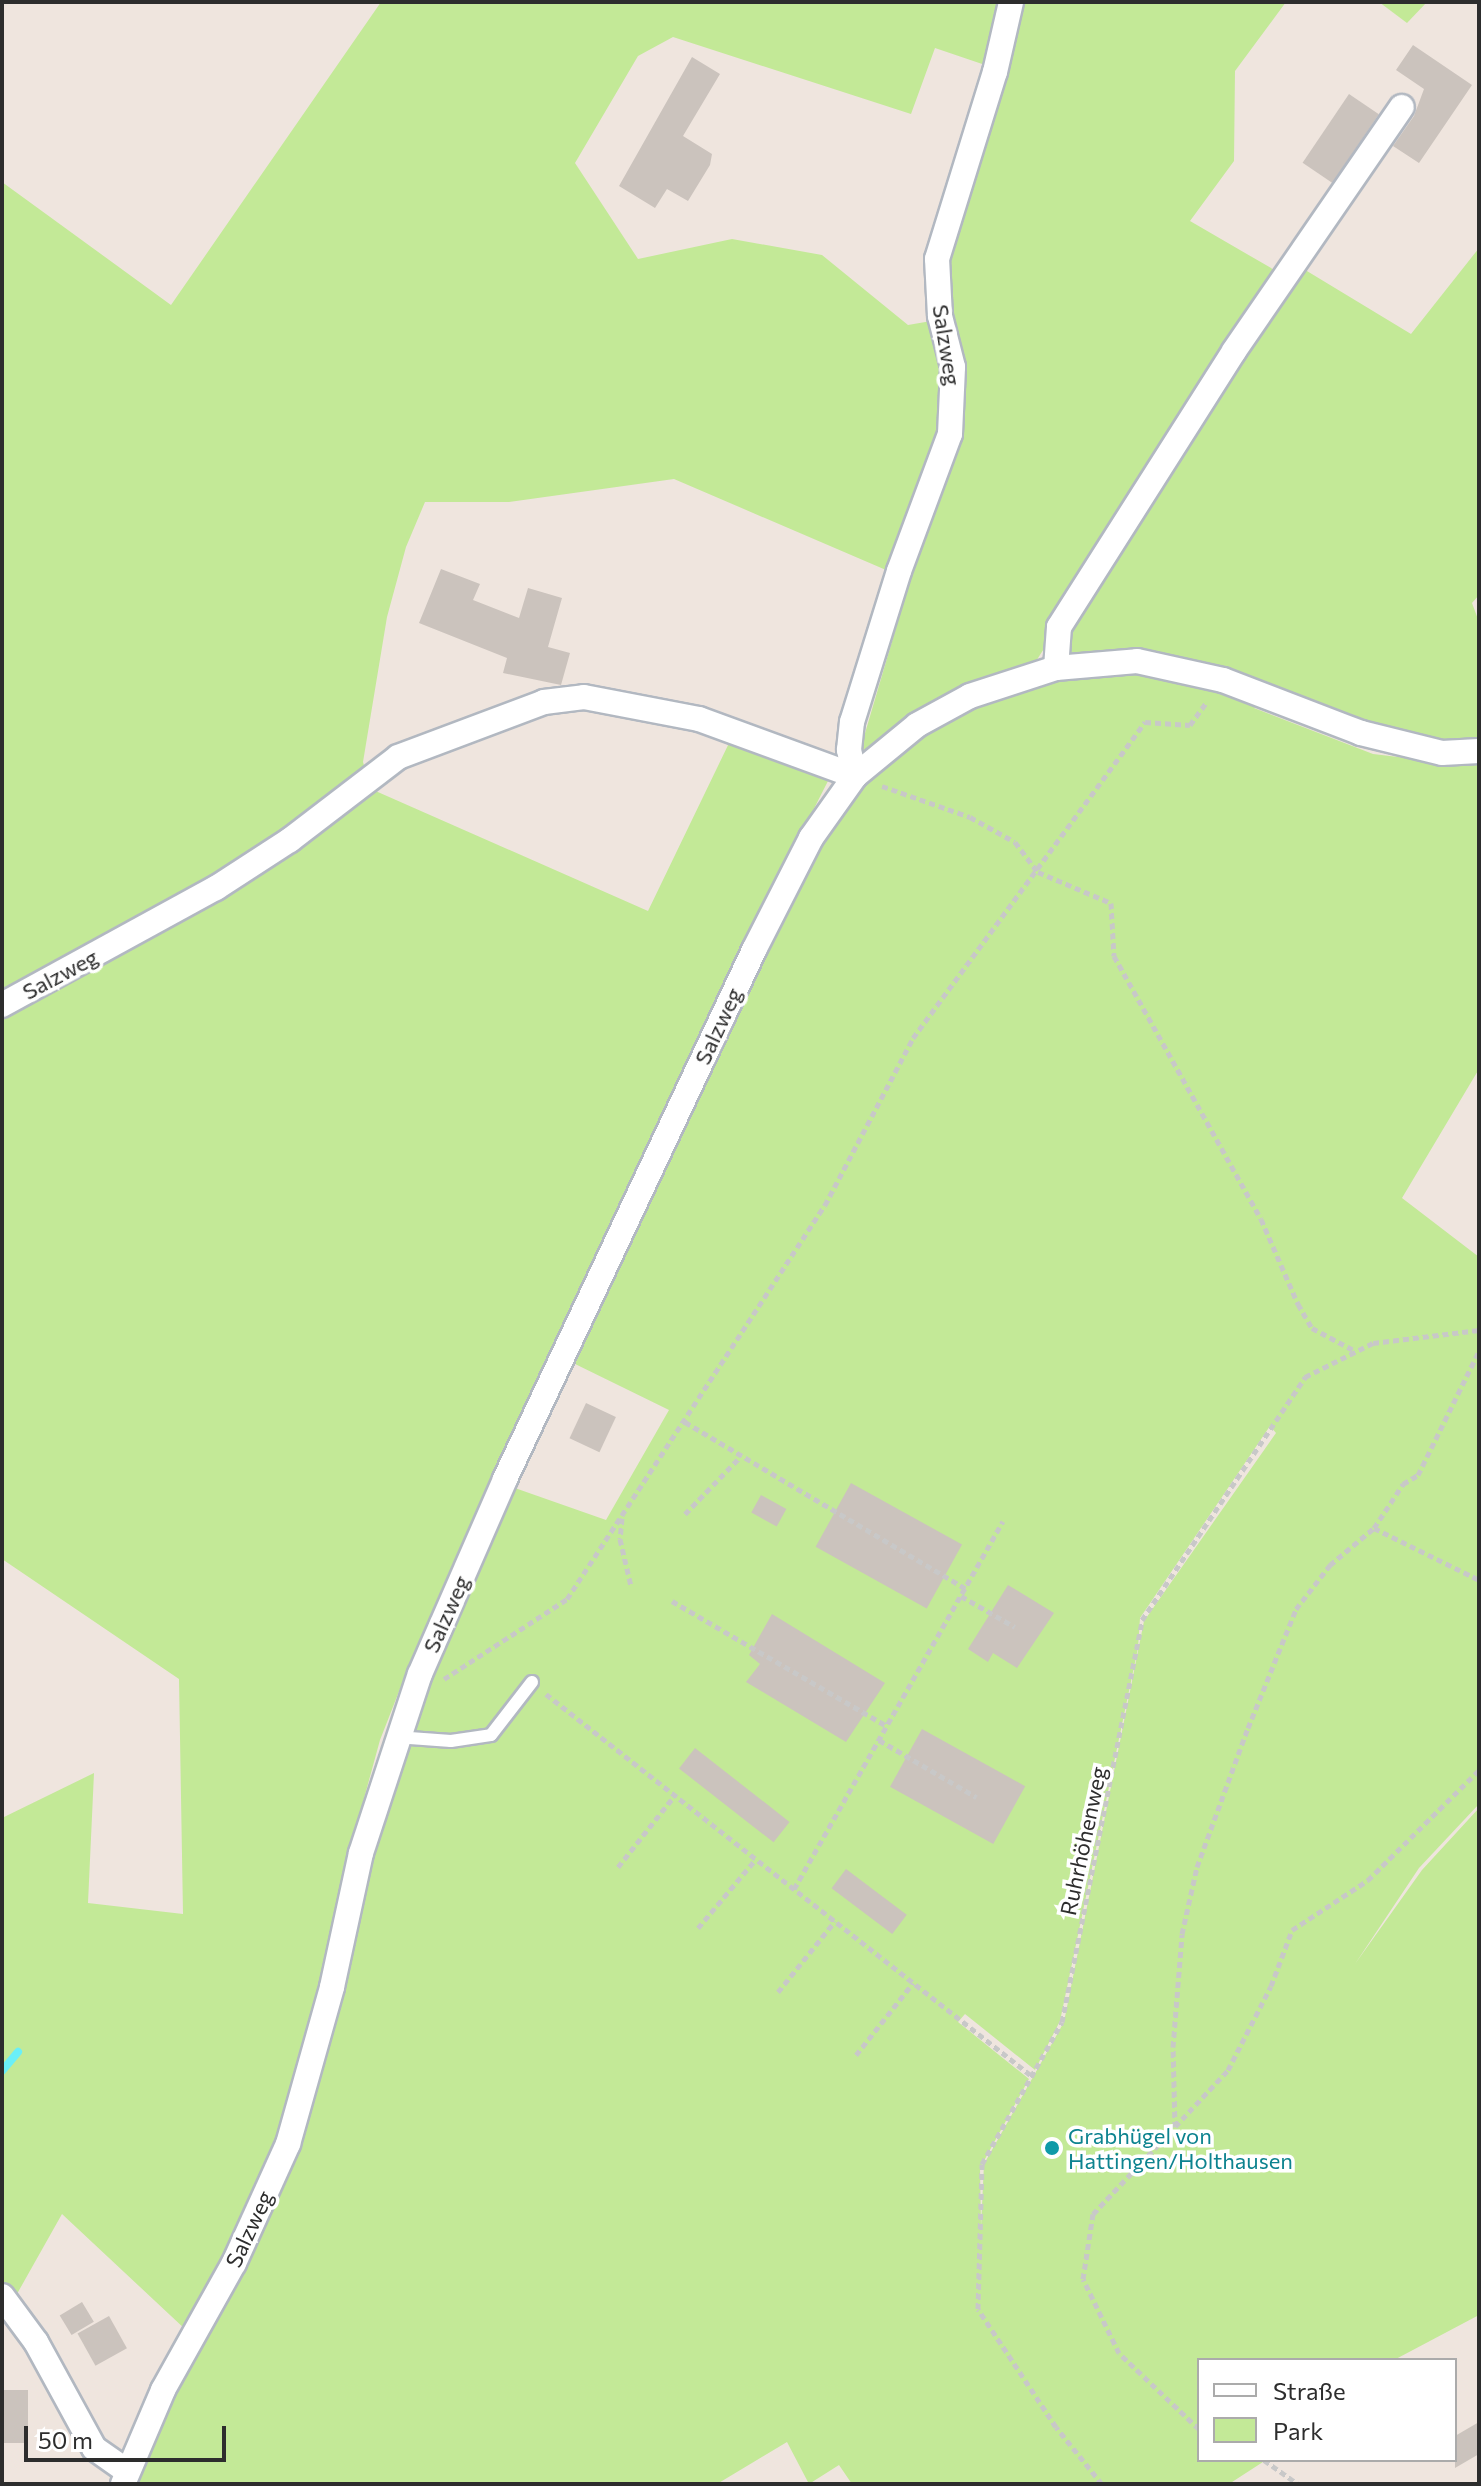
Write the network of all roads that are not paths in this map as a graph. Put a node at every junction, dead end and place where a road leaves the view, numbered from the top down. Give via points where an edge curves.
1 (1011, 2) edge
2 (1402, 107) dead end
3 (1056, 668) junction
4 (1479, 751) edge
5 (855, 776) junction
6 (2, 1005) edge
7 (532, 1682) road end
8 (396, 1737) junction
9 (7, 2311) edge
10 (125, 2477) edge

1 - 5 street, Salzweg via 937,259 940,316 953,367 950,434 899,571 852,722 849,750
2 - 3 street via 1234,351 1059,627
3 - 4 street, Salzweg via 1137,661 1223,680 1361,733 1442,753
3 - 5 street, Salzweg via 943,709
5 - 6 street, Salzweg via 699,719 584,697 544,702 398,757 290,840 216,888
5 - 8 street, Salzweg via 811,838 754,950 505,1479
7 - 8 lane via 491,1735 451,1741
8 - 10 street, Salzweg via 361,1853 326,2014 288,2144
9 - 10 street via 94,2448

